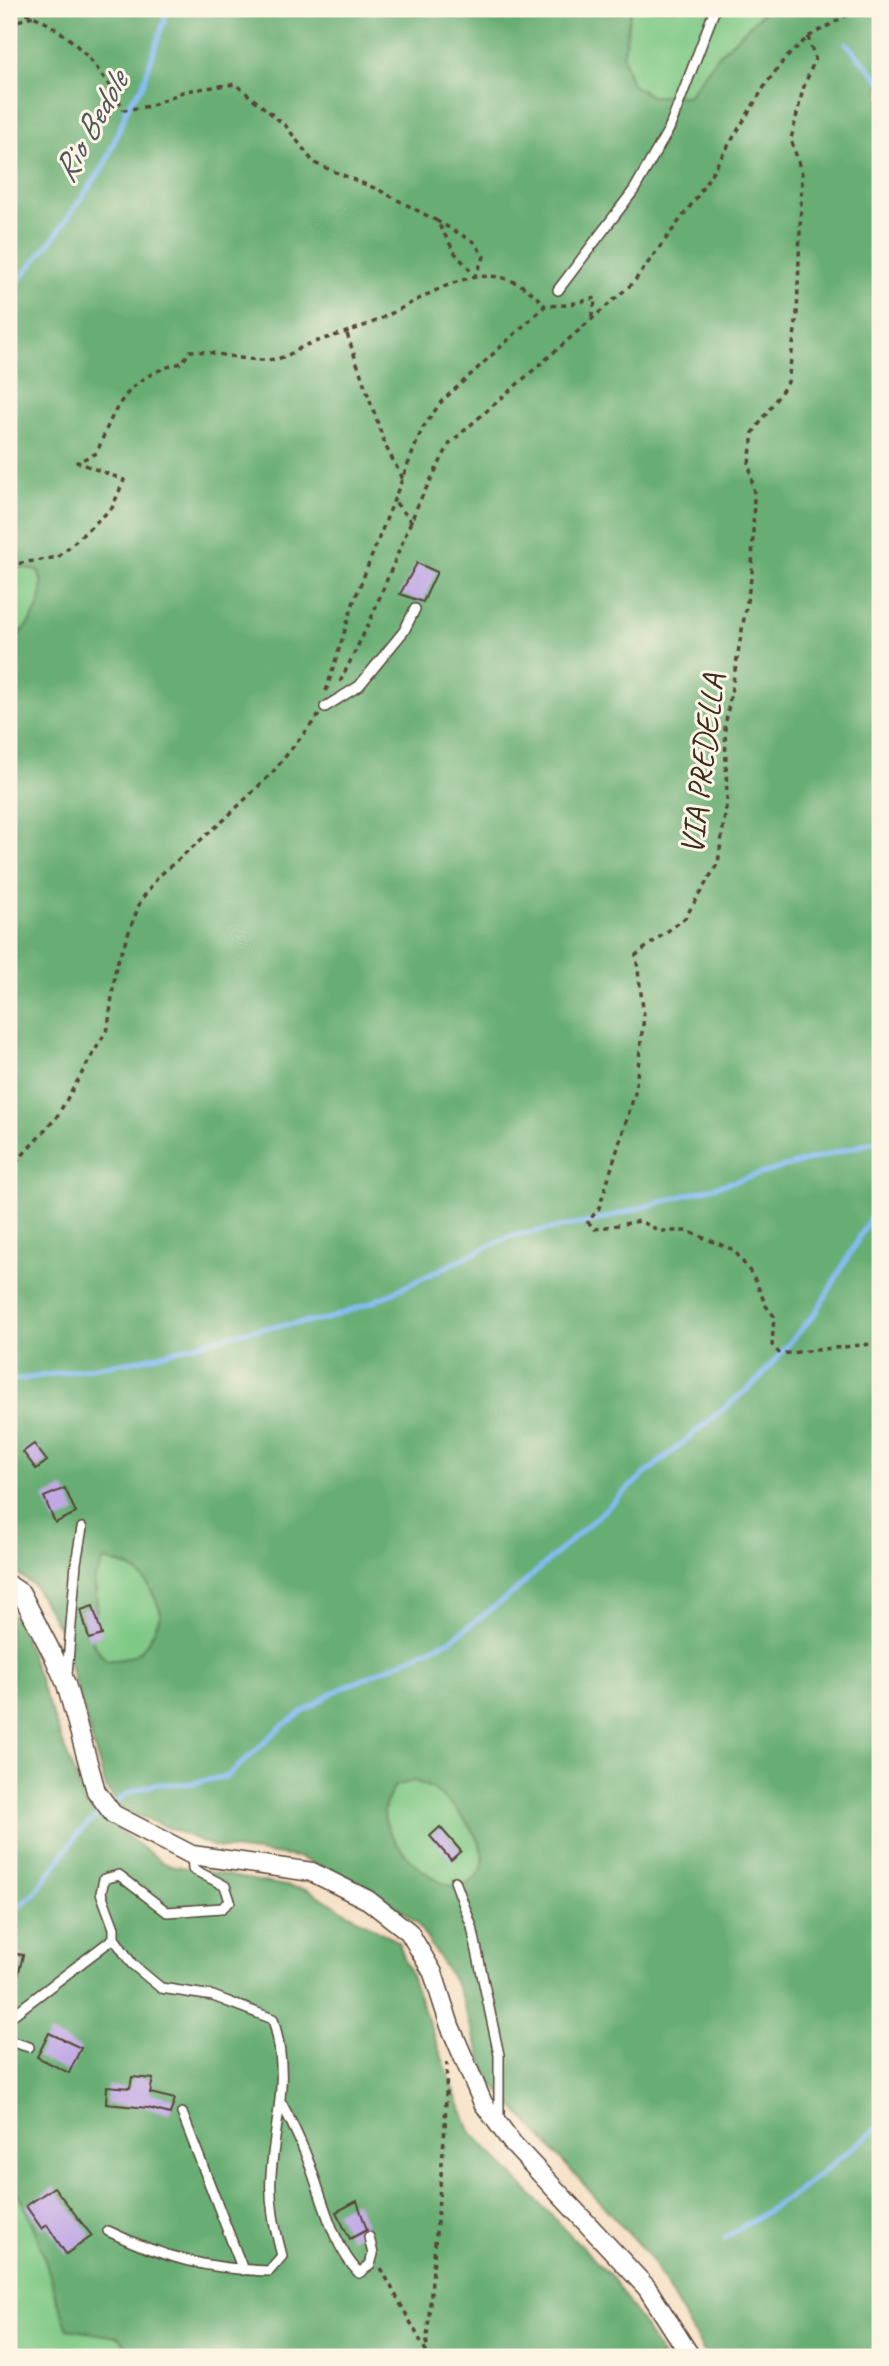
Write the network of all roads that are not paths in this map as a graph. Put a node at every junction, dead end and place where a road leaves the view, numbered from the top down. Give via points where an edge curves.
1 (715, 9) edge
2 (558, 290) dead end
3 (415, 608) dead end
4 (325, 707) road end
5 (82, 1528) dead end
6 (9, 1585) edge
7 (66, 1684) junction
8 (192, 1855) junction
9 (455, 1881) dead end
10 (114, 1938) junction
11 (9, 2018) edge
12 (9, 2041) edge
13 (29, 2047) dead end
14 (282, 2102) junction
15 (182, 2113) dead end
16 (499, 2126) junction
17 (108, 2231) dead end
18 (369, 2237) dead end
19 (243, 2270) junction
20 (691, 2357) edge

1 - 2 lane via 669,129 634,190
3 - 4 lane via 404,631 359,686
5 - 7 lane
6 - 7 street via 21,1594
7 - 8 street via 96,1790 113,1814
8 - 10 lane via 194,1869 225,1886 230,1901 222,1908 167,1912 119,1875 104,1879 101,1893
8 - 16 street via 312,1872 368,1900 409,1932 433,1973 483,2103
9 - 16 lane via 472,1927 499,2055
10 - 11 lane
10 - 14 lane via 132,1964 161,1989 213,1996 273,2019 282,2051
12 - 13 lane
14 - 18 lane via 345,2258 359,2273 370,2265
14 - 19 lane via 271,2176 273,2219 282,2256 269,2271
15 - 19 lane
16 - 20 street via 647,2288
17 - 19 lane via 154,2253

